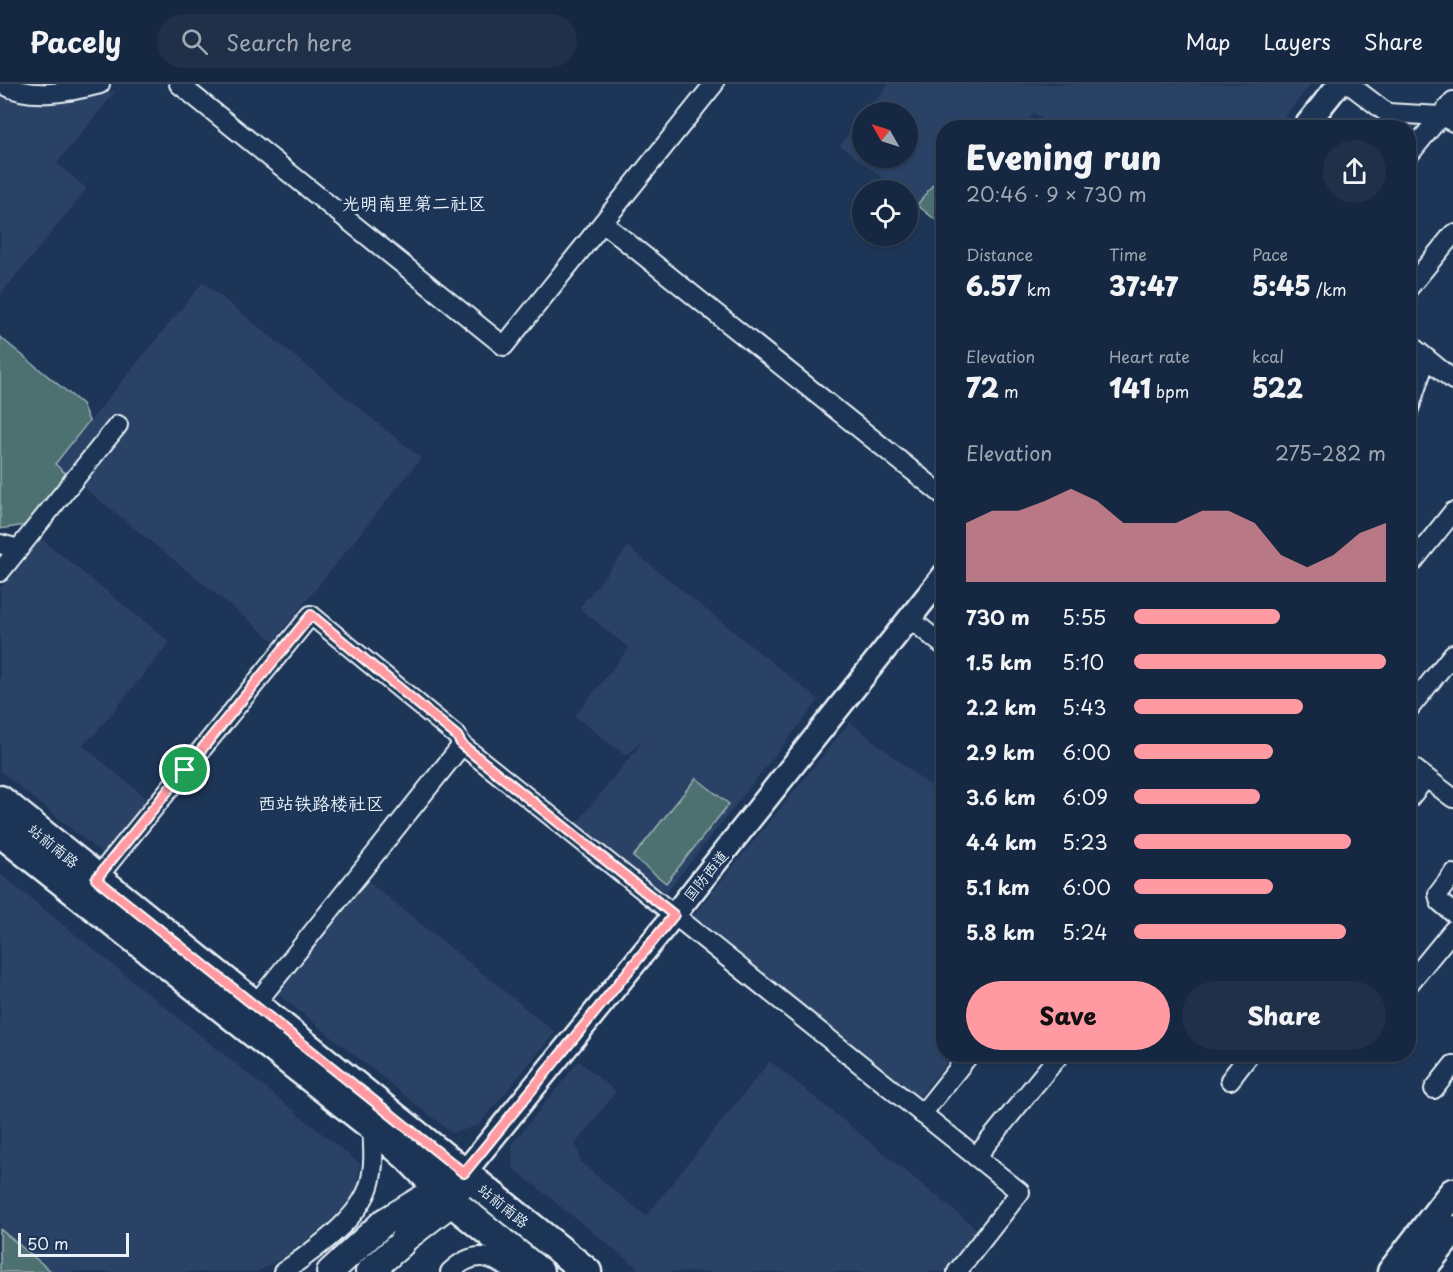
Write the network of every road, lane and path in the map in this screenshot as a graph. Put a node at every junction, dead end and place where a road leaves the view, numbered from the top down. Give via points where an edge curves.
1 (2, 84) edge
2 (100, 84) edge
3 (179, 84) edge
4 (714, 84) edge
5 (1339, 84) edge
6 (1349, 84) edge
7 (1453, 101) edge
8 (1447, 119) edge
9 (1310, 120) edge
10 (1416, 148) edge
11 (603, 223) junction
12 (1453, 234) edge
13 (1416, 279) edge
14 (1416, 350) edge
15 (1426, 358) junction
16 (1453, 380) edge
17 (1416, 388) edge
18 (118, 425) dead end
19 (936, 490) edge
20 (1453, 512) edge
21 (0, 543) edge
22 (19, 549) junction
23 (1416, 558) edge
24 (0, 572) edge
25 (936, 585) edge
26 (909, 618) junction
27 (936, 640) edge
28 (1453, 654) edge
29 (1416, 700) edge
30 (462, 745) junction
31 (1416, 770) edge
32 (1426, 778) junction
33 (1450, 789) edge
34 (1416, 790) edge
35 (0, 800) edge
36 (0, 832) edge
37 (1453, 874) edge
38 (96, 879) junction
39 (1453, 913) edge
40 (674, 915) junction
41 (1453, 930) edge
42 (1416, 975) edge
43 (254, 1005) junction
44 (964, 1062) edge
45 (1053, 1062) edge
46 (1244, 1062) edge
47 (1453, 1065) edge
48 (1230, 1080) dead end
49 (1434, 1089) dead end
50 (922, 1114) junction
51 (372, 1126) junction
52 (976, 1157) junction
53 (464, 1173) junction
54 (1453, 1192) edge
55 (446, 1195) junction
56 (1453, 1230) edge
57 (283, 1272) edge
58 (330, 1272) edge
59 (369, 1272) edge
60 (450, 1272) edge
61 (513, 1272) edge
62 (539, 1272) edge
63 (587, 1272) edge
64 (957, 1272) edge
65 (1392, 1272) edge
66 (1419, 1272) edge

1 - 2 street via 45,93
3 - 11 street via 504,346
4 - 11 street
5 - 9 street
6 - 8 street via 1387,113
7 - 8 street
8 - 10 street
11 - 19 street
12 - 13 street
14 - 15 street
15 - 16 street
15 - 17 street
18 - 22 street
20 - 23 street
21 - 22 street
22 - 24 street
25 - 26 street, 国防西道
26 - 27 street
26 - 40 street, 国防西道
28 - 29 street
30 - 38 street via 457,736 311,615
30 - 40 street
30 - 43 street
31 - 32 street
32 - 33 street
32 - 34 street
35 - 38 main road, 站前南路
36 - 51 main road, 站前南路
37 - 39 street via 1438,894 1440,902
38 - 43 main road, 站前南路
40 - 50 street
40 - 53 street, 国防西道
41 - 42 street
43 - 53 main road, 站前南路
44 - 50 street
45 - 52 street
46 - 48 street
47 - 49 street
50 - 52 street
51 - 55 main road, 站前南路
51 - 57 street via 374,1157 370,1184 360,1205 327,1239
52 - 64 street via 1020,1192
53 - 55 main road, 国防西道
53 - 63 main road, 站前南路
54 - 65 main road
55 - 58 main road, 国防西道 via 384,1222
55 - 59 main road, 国防西道
55 - 62 main road, 站前南路
56 - 66 main road
60 - 61 street via 459,1263 480,1256 499,1260

